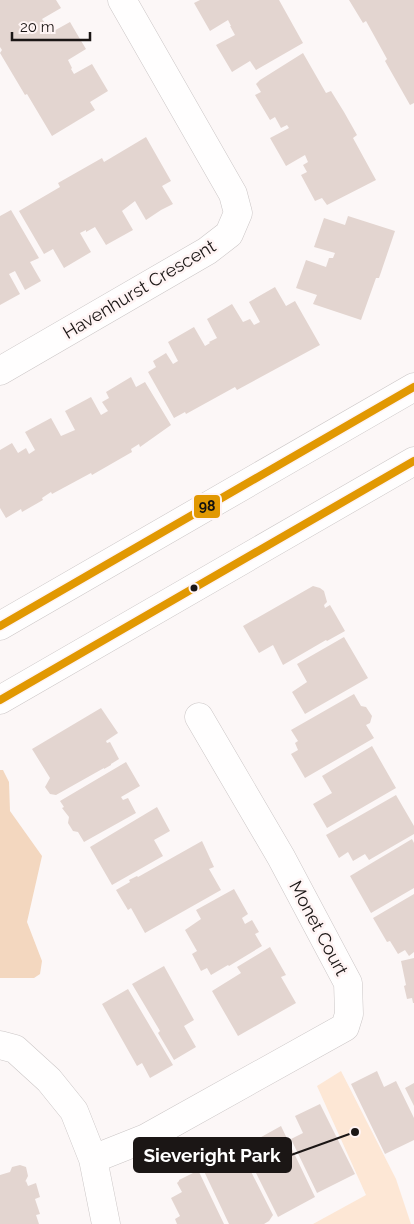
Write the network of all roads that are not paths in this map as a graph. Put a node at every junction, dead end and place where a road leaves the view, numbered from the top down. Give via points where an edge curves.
1 (122, 0) edge
2 (0, 371) edge
3 (414, 387) edge
4 (414, 461) edge
5 (0, 626) edge
6 (0, 700) edge
7 (200, 718) dead end
8 (8, 1047) edge
9 (92, 1159) junction
10 (106, 1224) edge

1 - 2 street, Havenhurst Crescent via 233,194 238,213 229,234 206,251
3 - 5 street
4 - 6 street
7 - 9 street, Monet Court via 281,857 348,983 349,1014 345,1026 312,1046 146,1138
8 - 9 street via 49,1080 74,1111
9 - 10 street

